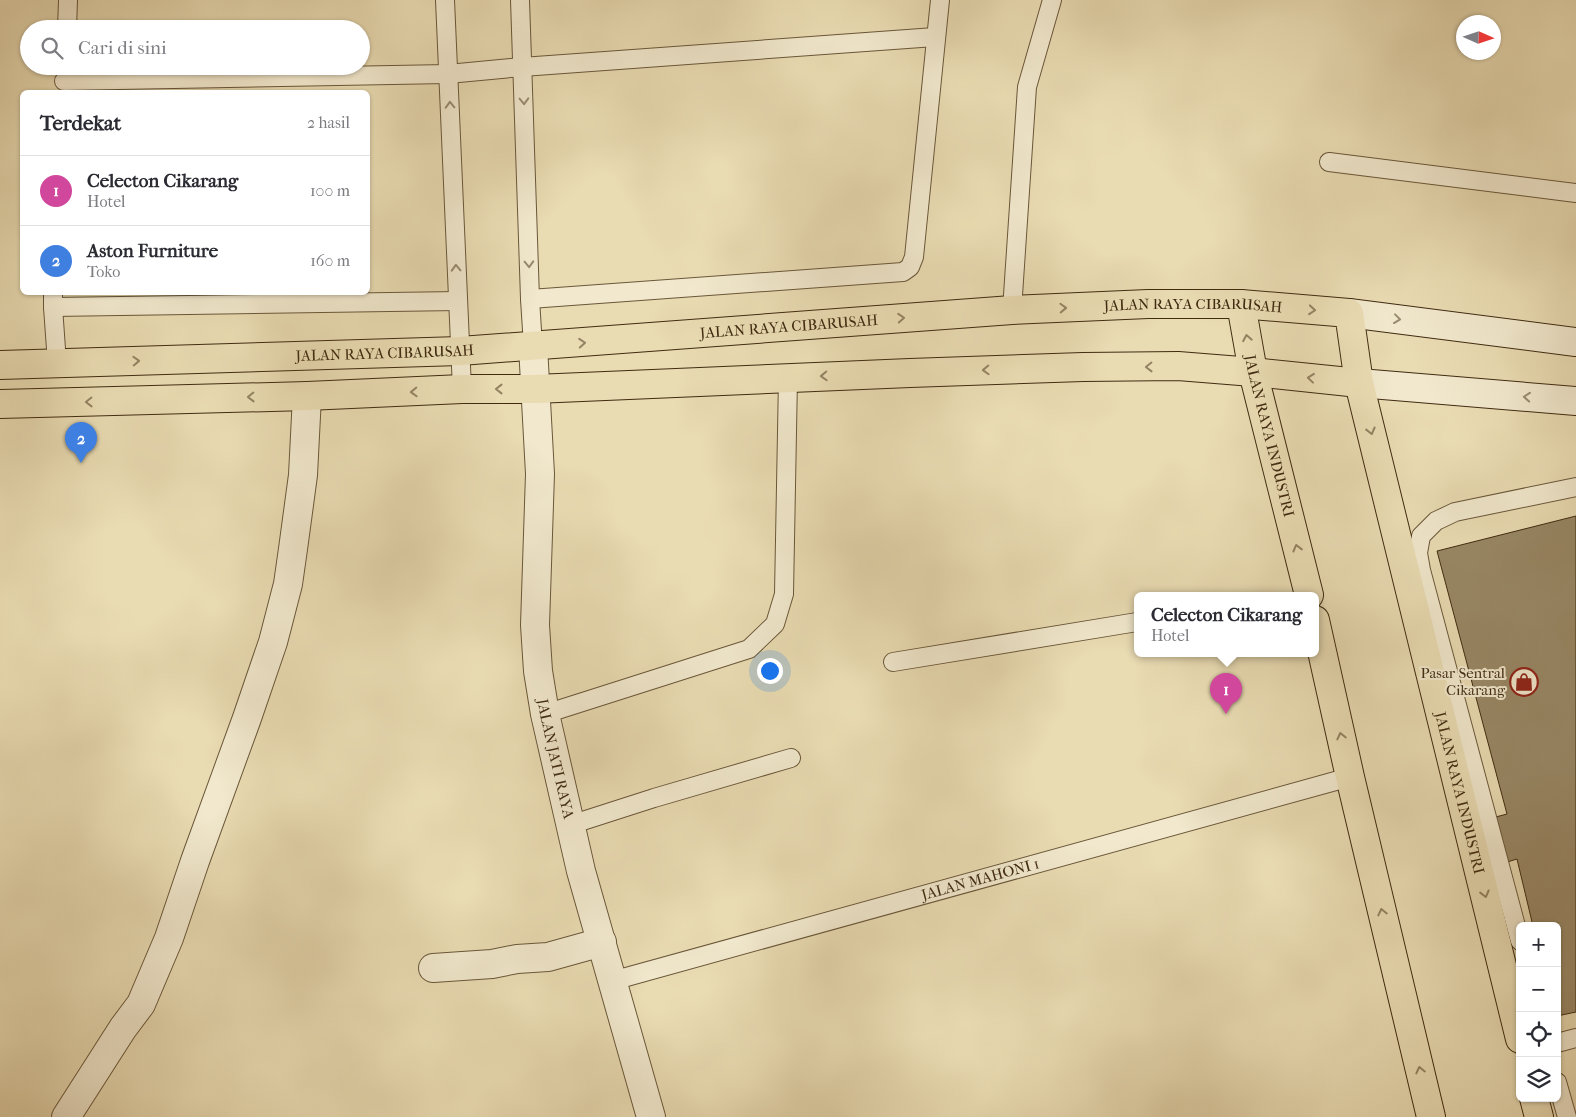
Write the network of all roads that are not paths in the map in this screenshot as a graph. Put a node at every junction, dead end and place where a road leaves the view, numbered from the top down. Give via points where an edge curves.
1 (68, 0) edge
2 (445, 0) edge
3 (520, 0) edge
4 (940, 0) edge
5 (1052, 0) edge
6 (67, 20) edge
7 (935, 37) junction
8 (522, 67) junction
9 (448, 74) junction
10 (64, 80) edge
11 (1328, 162) dead end
12 (1576, 193) edge
13 (530, 299) junction
14 (53, 300) edge
15 (458, 301) junction
16 (1240, 304) junction
17 (1012, 310) junction
18 (1349, 313) junction
19 (1576, 342) edge
20 (533, 346) junction
21 (460, 351) junction
22 (57, 363) junction
23 (0, 365) edge
24 (1253, 372) junction
25 (788, 378) junction
26 (1359, 383) junction
27 (462, 389) junction
28 (535, 389) junction
29 (307, 396) junction
30 (1576, 401) edge
31 (0, 404) edge
32 (1576, 487) edge
33 (1308, 592) edge
34 (1134, 622) edge
35 (1319, 638) edge
36 (893, 662) dead end
37 (545, 714) junction
38 (791, 758) dead end
39 (1350, 777) junction
40 (570, 824) junction
41 (1516, 926) edge
42 (602, 942) junction
43 (433, 968) dead end
44 (612, 981) junction
45 (1516, 1023) edge
46 (1576, 1038) edge
47 (1561, 1042) edge
48 (1561, 1096) edge
49 (1535, 1102) edge
50 (66, 1117) edge
51 (651, 1117) edge
52 (1432, 1117) edge
53 (1539, 1117) edge
54 (1567, 1117) edge

1 - 6 lane
2 - 9 lane
3 - 8 lane
4 - 7 lane
5 - 17 lane via 1027,87
7 - 8 lane
7 - 13 lane via 914,257 910,267 903,272
8 - 9 lane
8 -> 13 lane
9 - 10 lane
15 -> 9 lane
11 - 12 lane
13 - 20 lane
14 - 15 lane
14 - 22 lane
15 - 21 lane
17 -> 16 main road, JALAN RAYA CIBARUSAH
16 -> 18 main road, JALAN RAYA CIBARUSAH
24 -> 16 main road, JALAN RAYA INDUSTRI
20 -> 17 main road, JALAN RAYA CIBARUSAH
18 -> 19 street, JALAN RAYA CIBARUSAH
18 - 26 main road, JALAN RAYA INDUSTRI
20 - 21 main road, JALAN RAYA CIBARUSAH
20 - 28 street, JALAN JATI RAYA
22 -> 21 main road, JALAN RAYA CIBARUSAH
21 - 27 lane
22 - 23 main road, JALAN RAYA CIBARUSAH
24 -> 25 main road via 1178,366 1093,367
26 -> 24 main road
33 -> 24 main road, JALAN RAYA INDUSTRI
25 - 28 main road
25 - 37 lane via 784,594 775,624 750,649
30 -> 26 street
26 -> 45 main road, JALAN RAYA INDUSTRI
28 -> 27 main road
27 -> 29 main road
28 - 37 street, JALAN JATI RAYA via 540,474 535,625
29 -> 31 main road
29 - 50 street via 303,475 294,549 270,650 170,938 141,1004
32 - 41 lane via 1455,512 1436,521 1421,536 1418,553
34 - 36 lane
39 -> 35 main road
37 - 40 street, JALAN JATI RAYA
38 - 40 lane
39 - 44 lane, JALAN MAHONI 1
52 -> 39 main road
40 - 42 street, JALAN JATI RAYA
42 - 43 street via 548,957
42 - 44 street, JALAN JATI RAYA
44 - 51 street, JALAN JATI RAYA
46 - 47 lane
48 - 54 lane
49 - 53 main road

